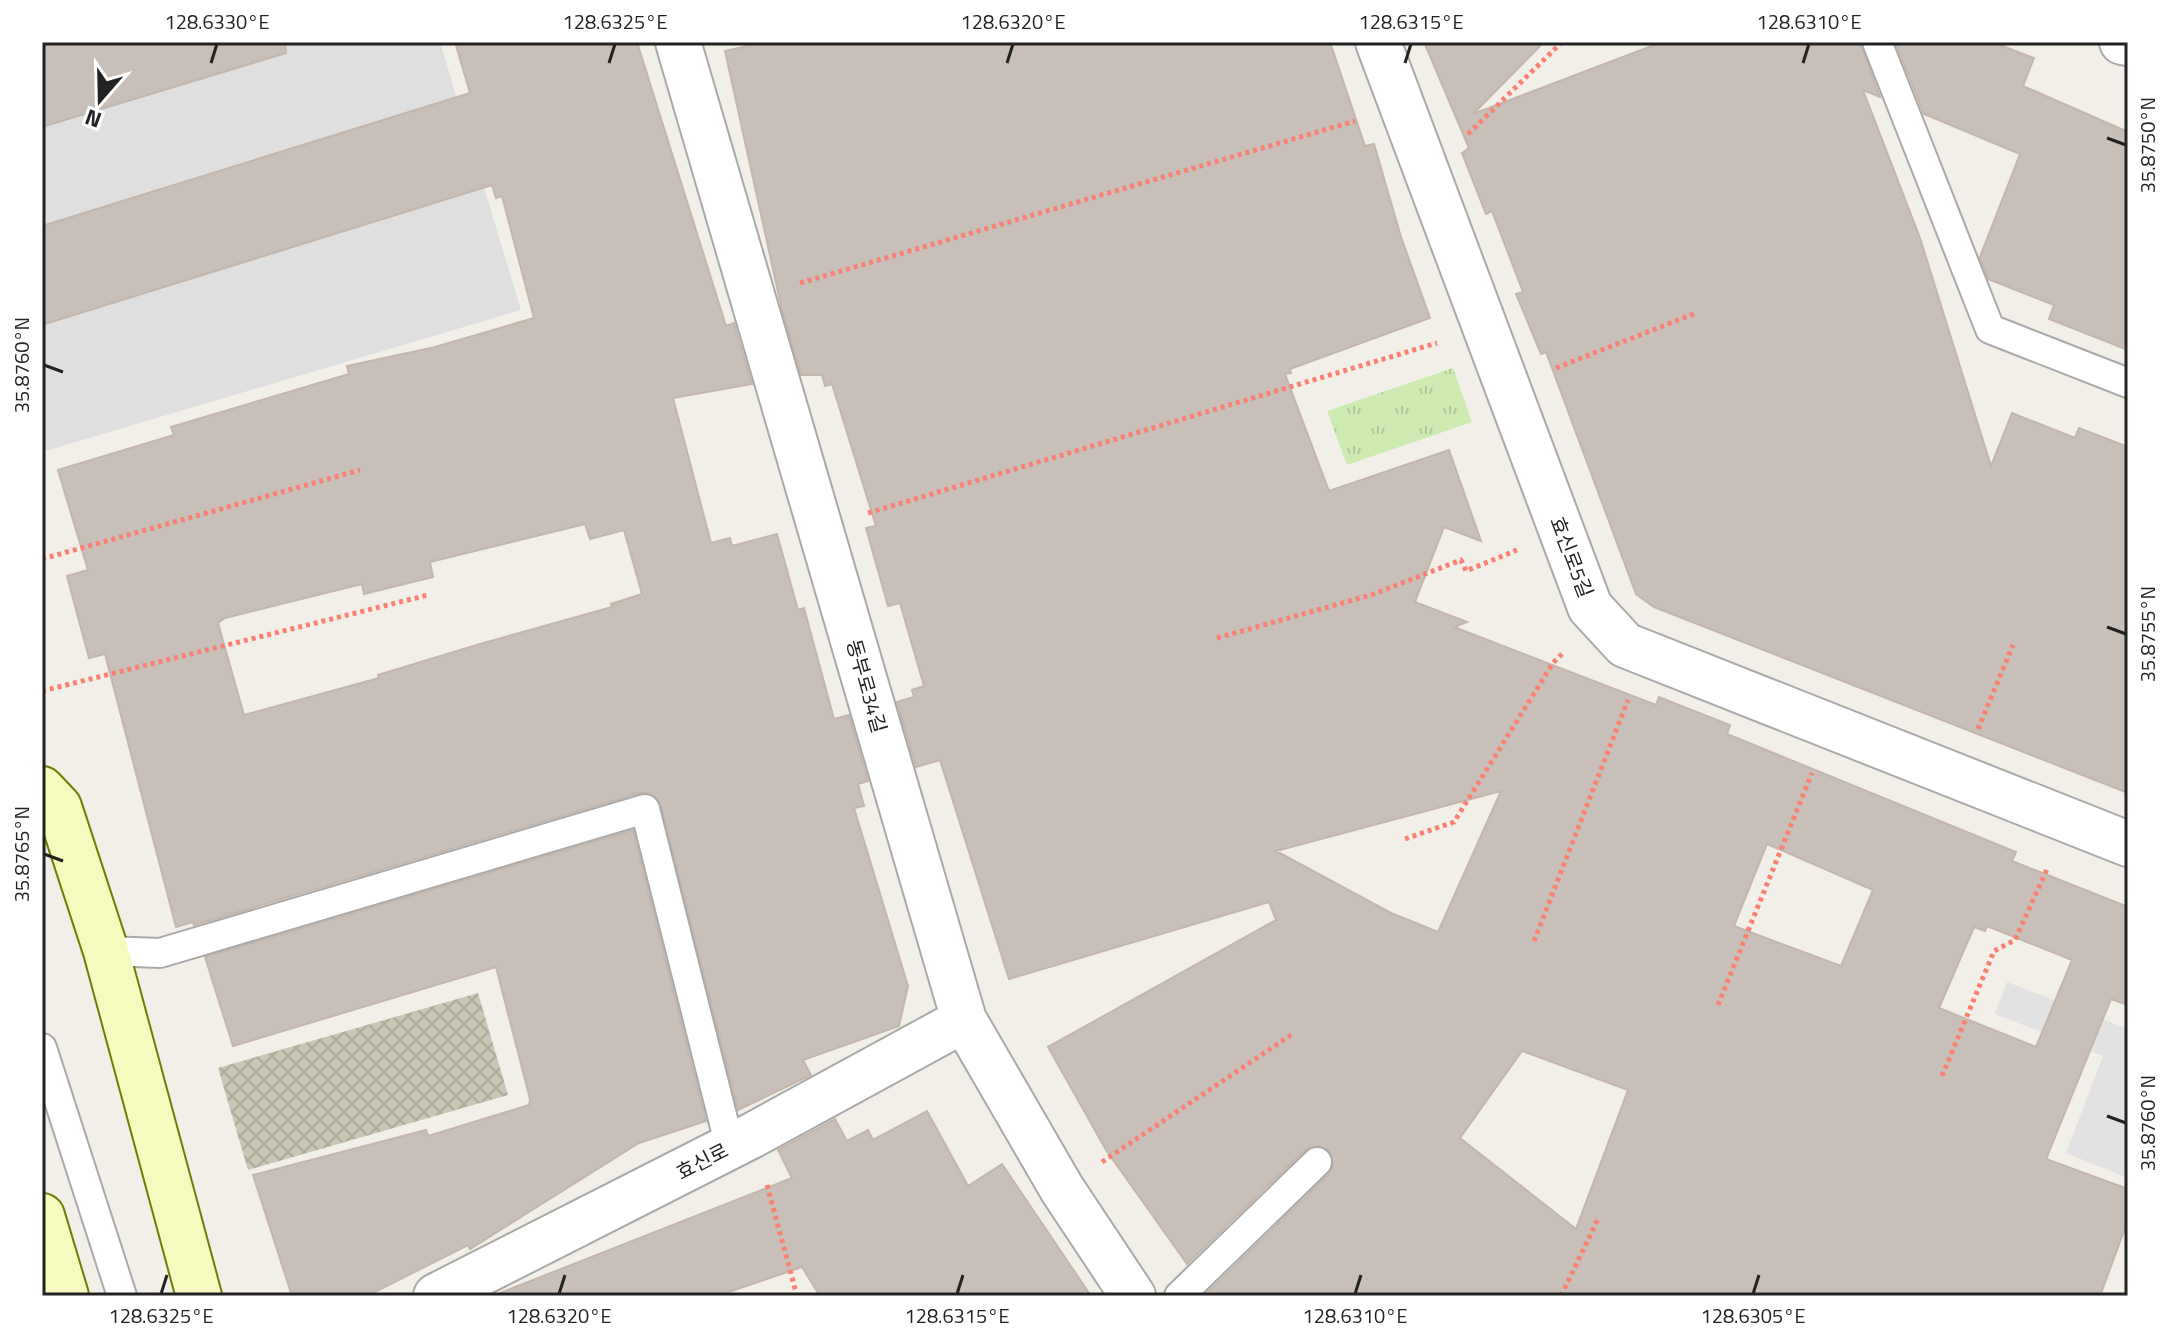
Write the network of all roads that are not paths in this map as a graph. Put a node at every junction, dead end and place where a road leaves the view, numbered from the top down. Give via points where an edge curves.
1 (678, 42) edge
2 (1378, 42) edge
3 (1877, 42) edge
4 (2122, 42) edge
5 (2128, 43) edge
6 (2128, 383) edge
7 (42, 789) edge
8 (2128, 844) edge
9 (106, 951) junction
10 (964, 1020) junction
11 (42, 1048) edge
12 (742, 1141) junction
13 (1317, 1162) dead end
14 (42, 1216) edge
15 (66, 1296) edge
16 (122, 1296) edge
17 (199, 1296) edge
18 (436, 1296) edge
19 (1133, 1296) edge
20 (1179, 1296) edge

1 - 10 street, 동부로34길
2 - 8 street, 효신로5길 via 1590,607 1625,645
3 - 6 lane via 1990,329
4 - 5 street
7 - 9 main road via 59,807
9 - 12 lane via 160,953 645,809
9 - 17 main road
10 - 12 street, 효신로
10 - 19 street, 동부로34길 via 1062,1189
11 - 16 lane
12 - 18 street, 효신로
13 - 20 lane
14 - 15 main road

